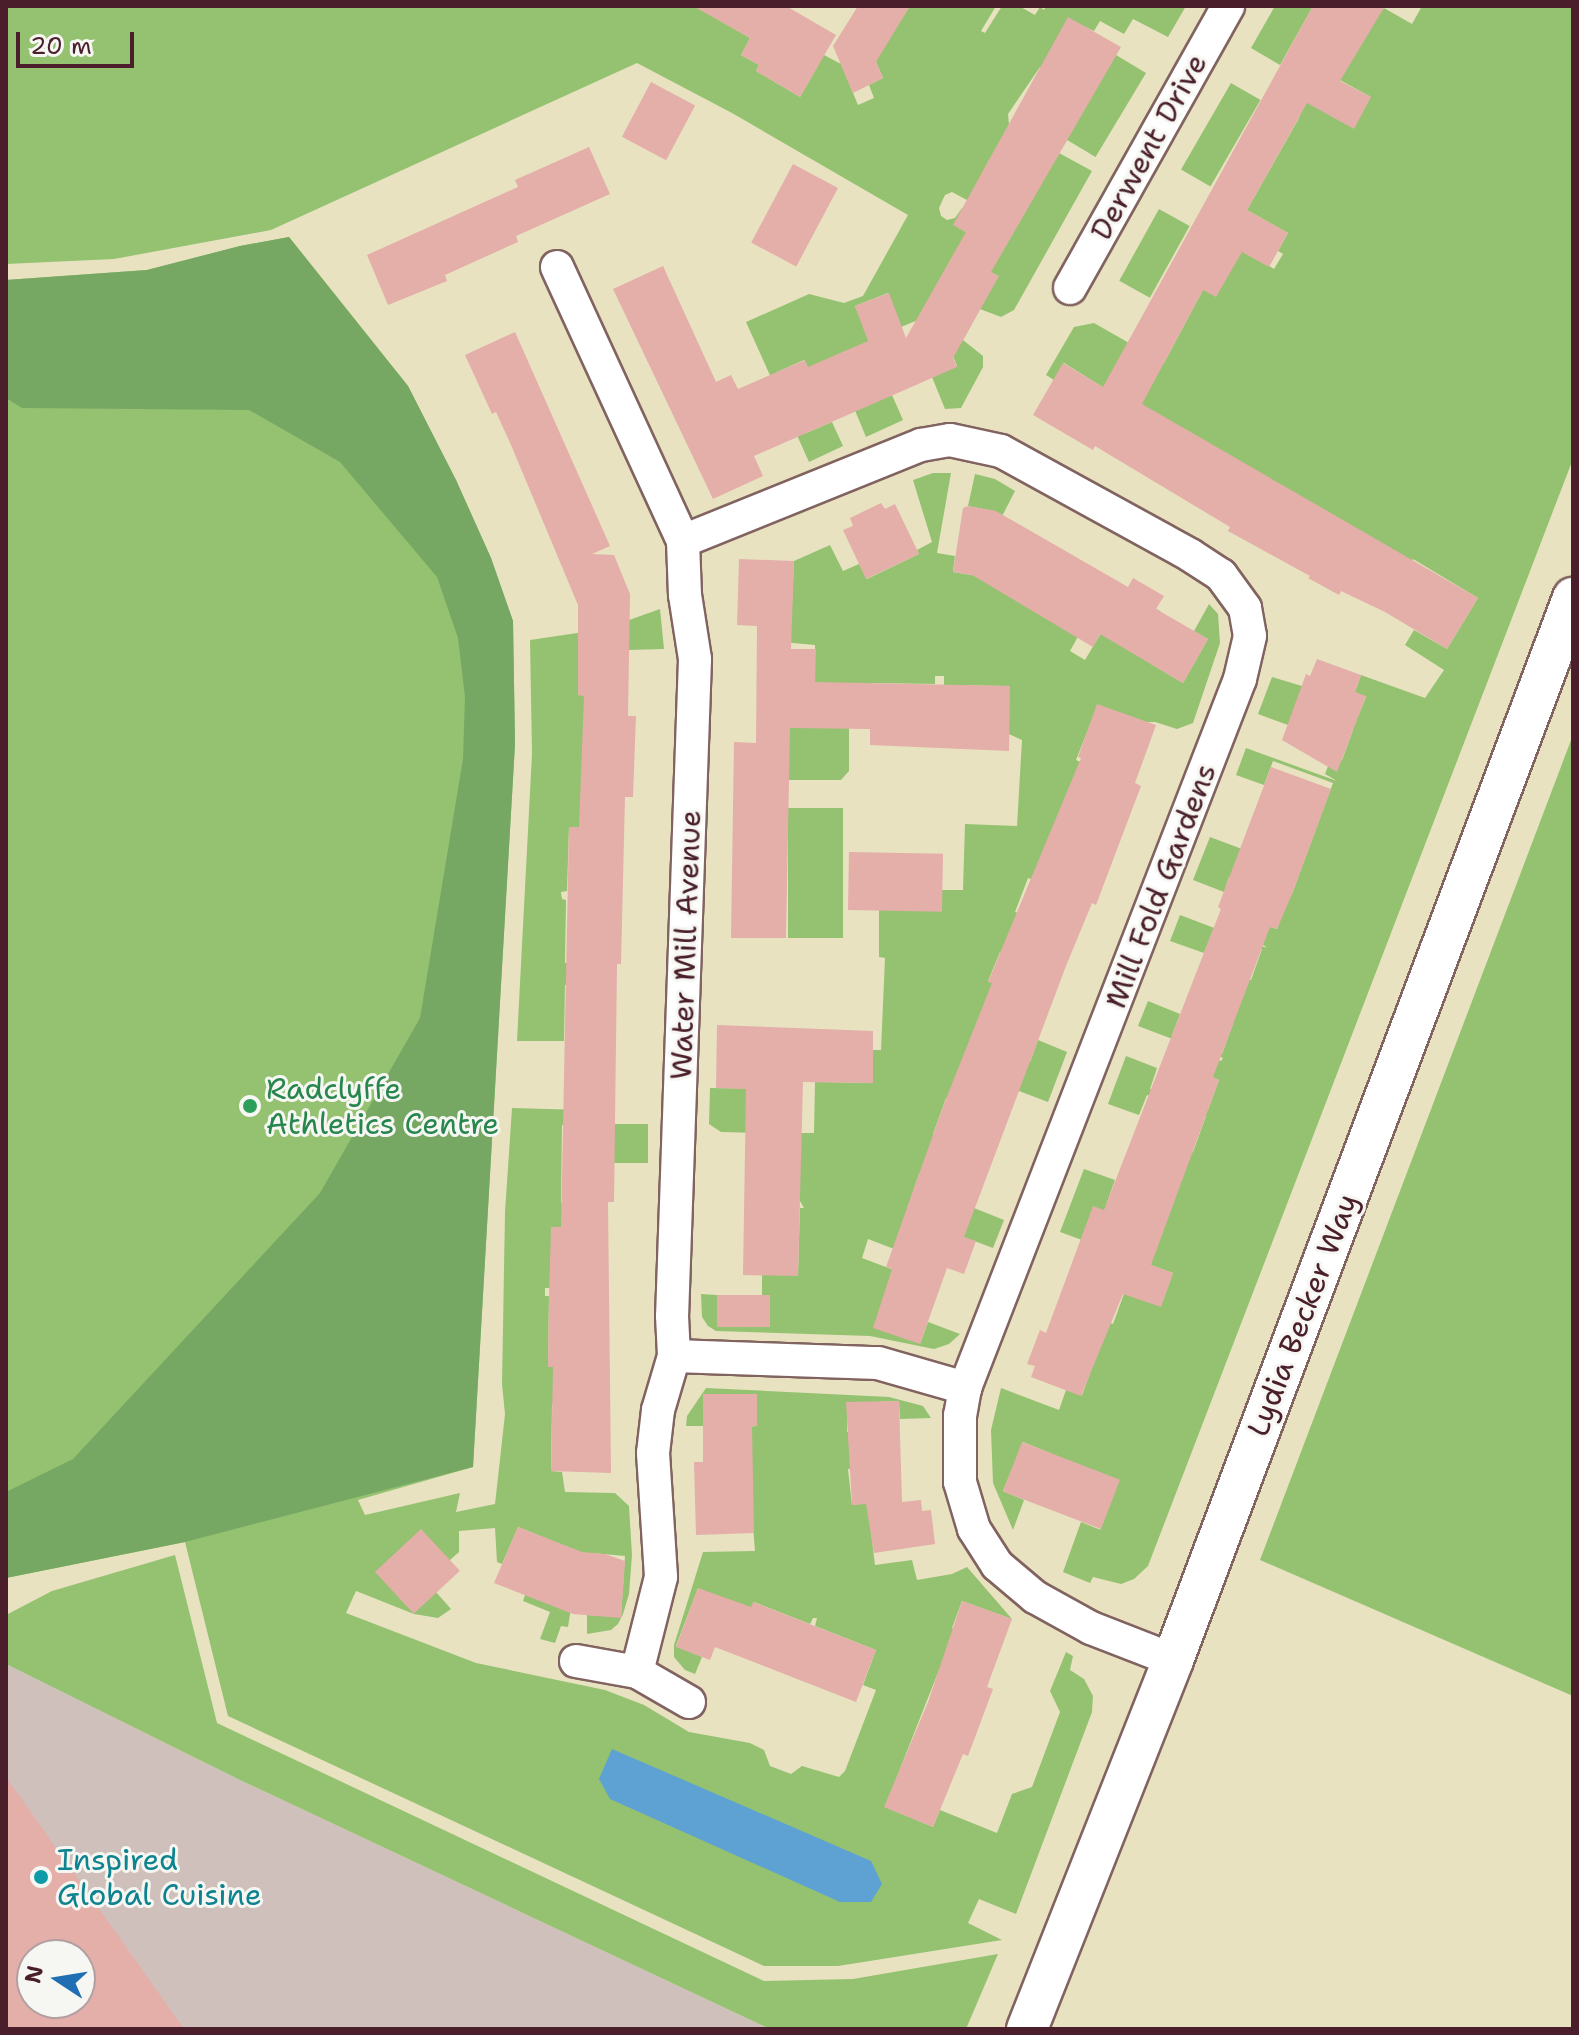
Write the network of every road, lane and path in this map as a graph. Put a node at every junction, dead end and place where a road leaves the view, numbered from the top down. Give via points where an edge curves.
1 (1228, 6) edge
2 (557, 267) dead end
3 (1070, 288) dead end
4 (683, 541) junction
5 (1573, 598) edge
6 (674, 1356) junction
7 (965, 1388) junction
8 (1173, 1660) junction
9 (576, 1661) dead end
10 (637, 1672) junction
11 (689, 1702) dead end
12 (1027, 2029) edge

1 - 3 street, Derwent Drive
2 - 4 street, Water Mill Avenue
4 - 6 street, Water Mill Avenue via 695,659
4 - 7 street, Mill Fold Gardens via 921,445 950,440 1001,451 1190,555 1221,575 1245,608 1250,636 1240,679
5 - 8 street, Lydia Becker Way
6 - 7 street via 878,1363
6 - 10 street, Water Mill Avenue via 653,1443 661,1577
7 - 8 street, Mill Fold Gardens via 960,1482 974,1529 997,1565 1035,1597 1091,1628
8 - 12 street, Lydia Becker Way
9 - 10 street
10 - 11 street

